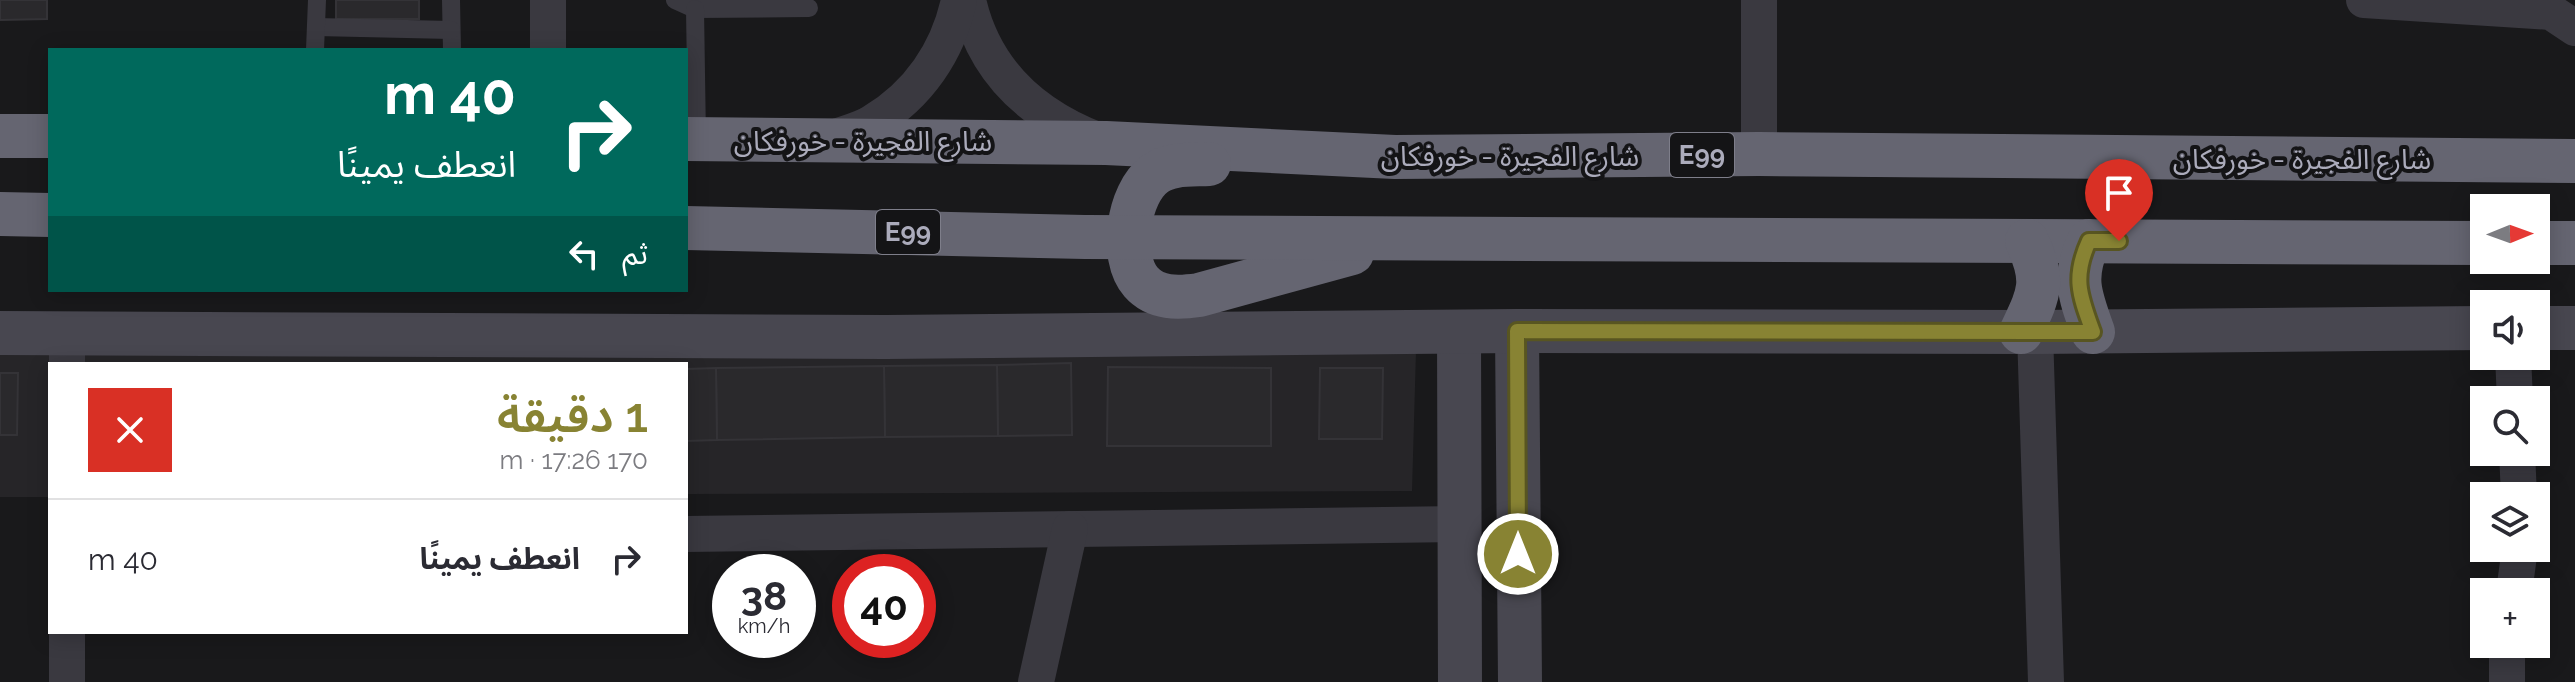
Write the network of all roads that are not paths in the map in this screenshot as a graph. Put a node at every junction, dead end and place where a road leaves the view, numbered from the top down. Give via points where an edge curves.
1 (317, 0) edge
2 (451, 0) edge
3 (548, 0) edge
4 (675, 0) edge
5 (959, 0) edge
6 (968, 0) edge
7 (1759, 0) edge
8 (2364, 0) edge
9 (809, 8) dead end
10 (695, 9) junction
11 (2559, 13) edge
12 (316, 27) junction
13 (451, 30) junction
14 (315, 48) edge
15 (452, 48) edge
16 (548, 48) edge
17 (0, 136) edge
18 (48, 136) edge
19 (692, 139) edge
20 (829, 139) junction
21 (1106, 143) junction
22 (1759, 154) junction
23 (1395, 157) junction
24 (2575, 161) edge
25 (0, 214) edge
26 (48, 215) edge
27 (688, 228) edge
28 (1130, 237) junction
29 (1403, 239) junction
30 (2027, 241) junction
31 (2089, 241) junction
32 (2470, 243) edge
33 (2550, 243) edge
34 (2575, 243) edge
35 (2470, 328) edge
36 (2550, 328) edge
37 (2575, 328) edge
38 (1517, 331) junction
39 (1459, 332) junction
40 (2028, 332) junction
41 (2093, 332) junction
42 (0, 333) edge
43 (67, 348) edge
44 (1460, 524) junction
45 (1070, 529) junction
46 (688, 534) edge
47 (67, 634) edge
48 (2507, 658) edge
49 (67, 682) edge
50 (1036, 682) edge
51 (1460, 682) edge
52 (1520, 682) edge
53 (2046, 682) edge
54 (2507, 682) edge

1 - 12 lane
2 - 13 lane
3 - 16 street
4 - 10 lane
5 - 20 street via 935,64 907,98 870,124
6 - 21 street via 987,52 1009,84 1070,130
7 - 22 street
8 - 11 street
9 - 10 lane
10 - 19 lane
12 - 13 lane
12 - 14 lane
13 - 15 lane
17 - 18 highway
19 - 20 highway, شارع الفجيرة - خورفكان / E99
20 - 21 highway, شارع الفجيرة - خورفكان / E99
21 - 23 highway, شارع الفجيرة - خورفكان / E99
22 - 23 highway, شارع الفجيرة - خورفكان / E99
22 - 24 highway, شارع الفجيرة - خورفكان / E99
23 - 28 highway via 1178,165 1156,172 1139,189
25 - 26 highway
27 - 28 highway, E99
28 - 29 highway, E99
28 - 29 highway via 1131,263 1141,282 1158,294 1178,298
29 - 30 highway, E99
30 - 31 highway, E99
30 - 40 highway via 2039,278
31 - 32 highway, E99
31 - 41 highway via 2078,277
33 - 34 highway
35 - 41 street
36 - 37 street
38 - 39 street
38 - 40 street
38 - 52 street
39 - 43 street
39 - 44 street
40 - 41 street
40 - 53 street
42 - 43 street
44 - 45 street
44 - 51 street
45 - 46 street
45 - 50 street
47 - 49 street
48 - 54 street

